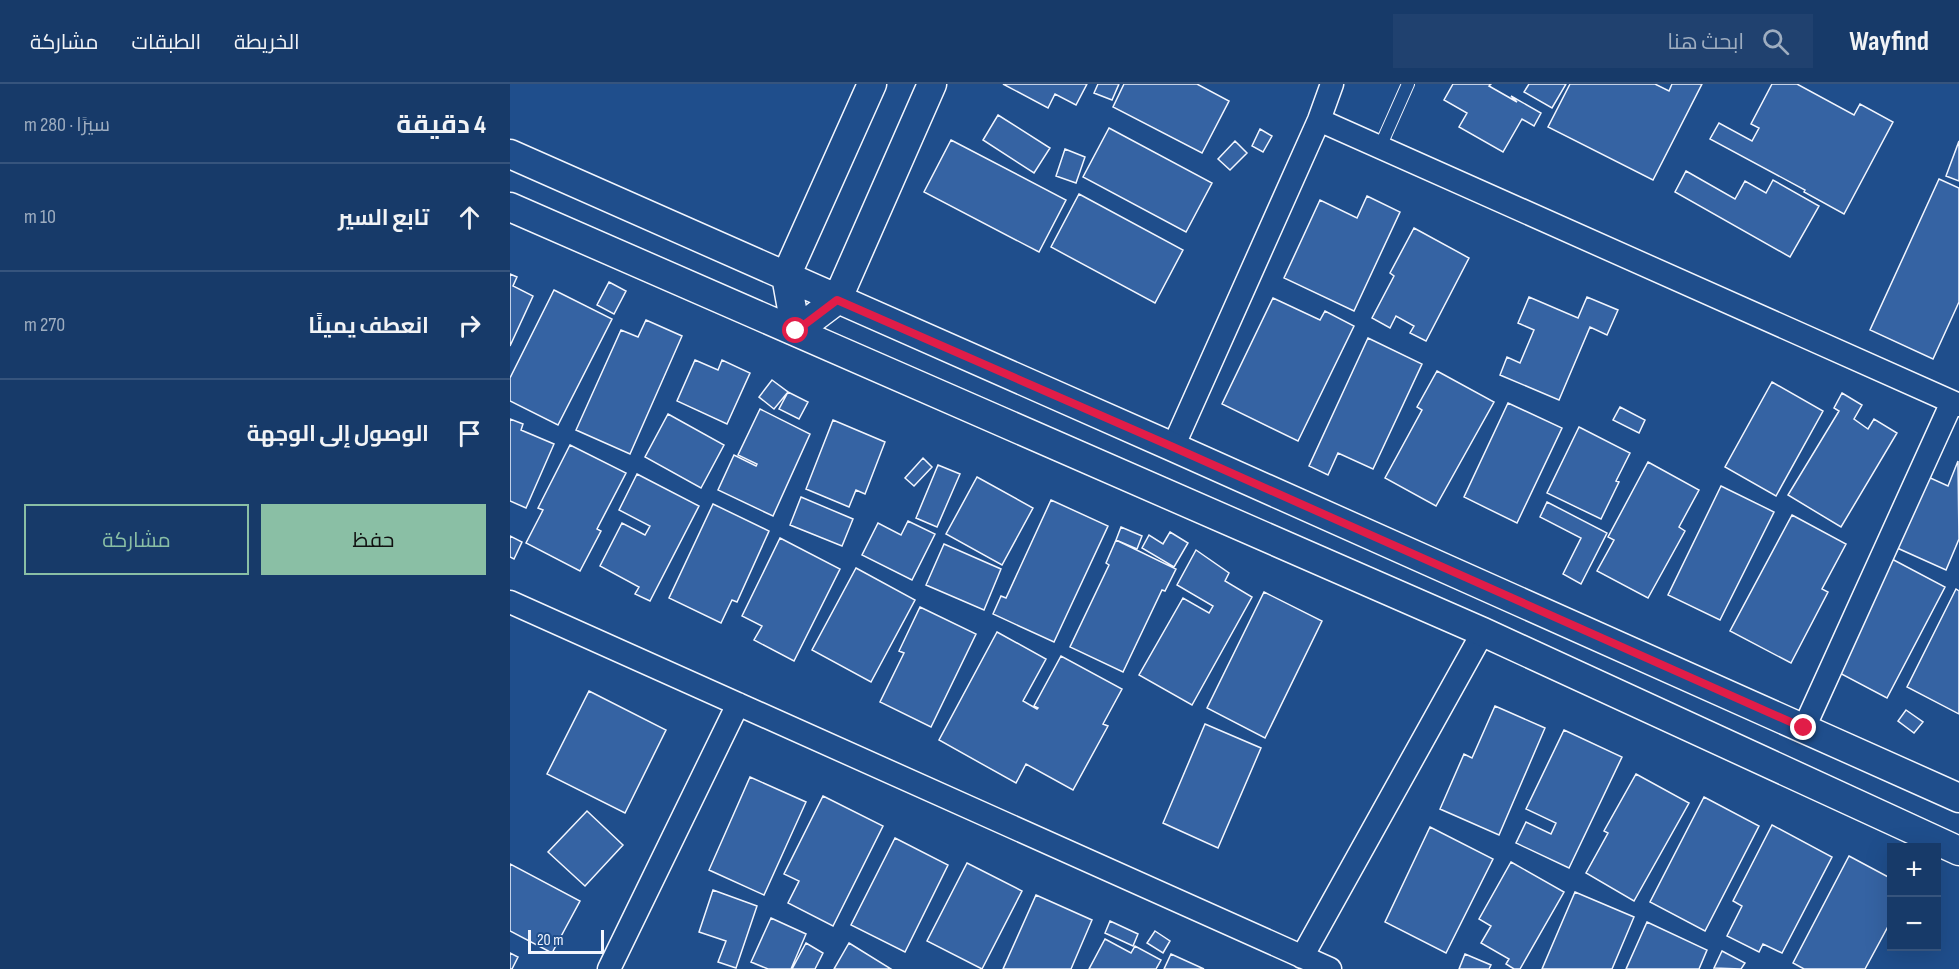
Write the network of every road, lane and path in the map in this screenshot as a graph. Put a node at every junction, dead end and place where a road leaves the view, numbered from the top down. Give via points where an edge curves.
1 (872, 84) edge
2 (932, 84) edge
3 (1332, 84) edge
4 (1408, 84) edge
5 (1319, 120) junction
6 (1380, 147) junction
7 (510, 154) edge
8 (510, 207) edge
9 (786, 276) junction
10 (837, 300) junction
11 (796, 331) junction
12 (1956, 404) edge
13 (1173, 447) junction
14 (510, 602) edge
15 (1484, 632) junction
16 (738, 705) junction
17 (1804, 728) junction
18 (1959, 798) edge
19 (1959, 851) edge
20 (1302, 957) junction
21 (609, 969) edge
22 (1330, 969) edge

1 - 9 street
2 - 10 street
3 - 5 street
4 - 6 lane
5 - 6 street
5 - 13 street
6 - 12 street
7 - 9 street
8 - 11 street
9 - 10 street
9 - 11 street
10 - 11 street
10 - 13 street
11 - 15 street
12 - 17 street
13 - 17 street
14 - 16 street
15 - 19 street
15 - 20 street
16 - 20 street
16 - 21 street
17 - 18 street
20 - 22 street

